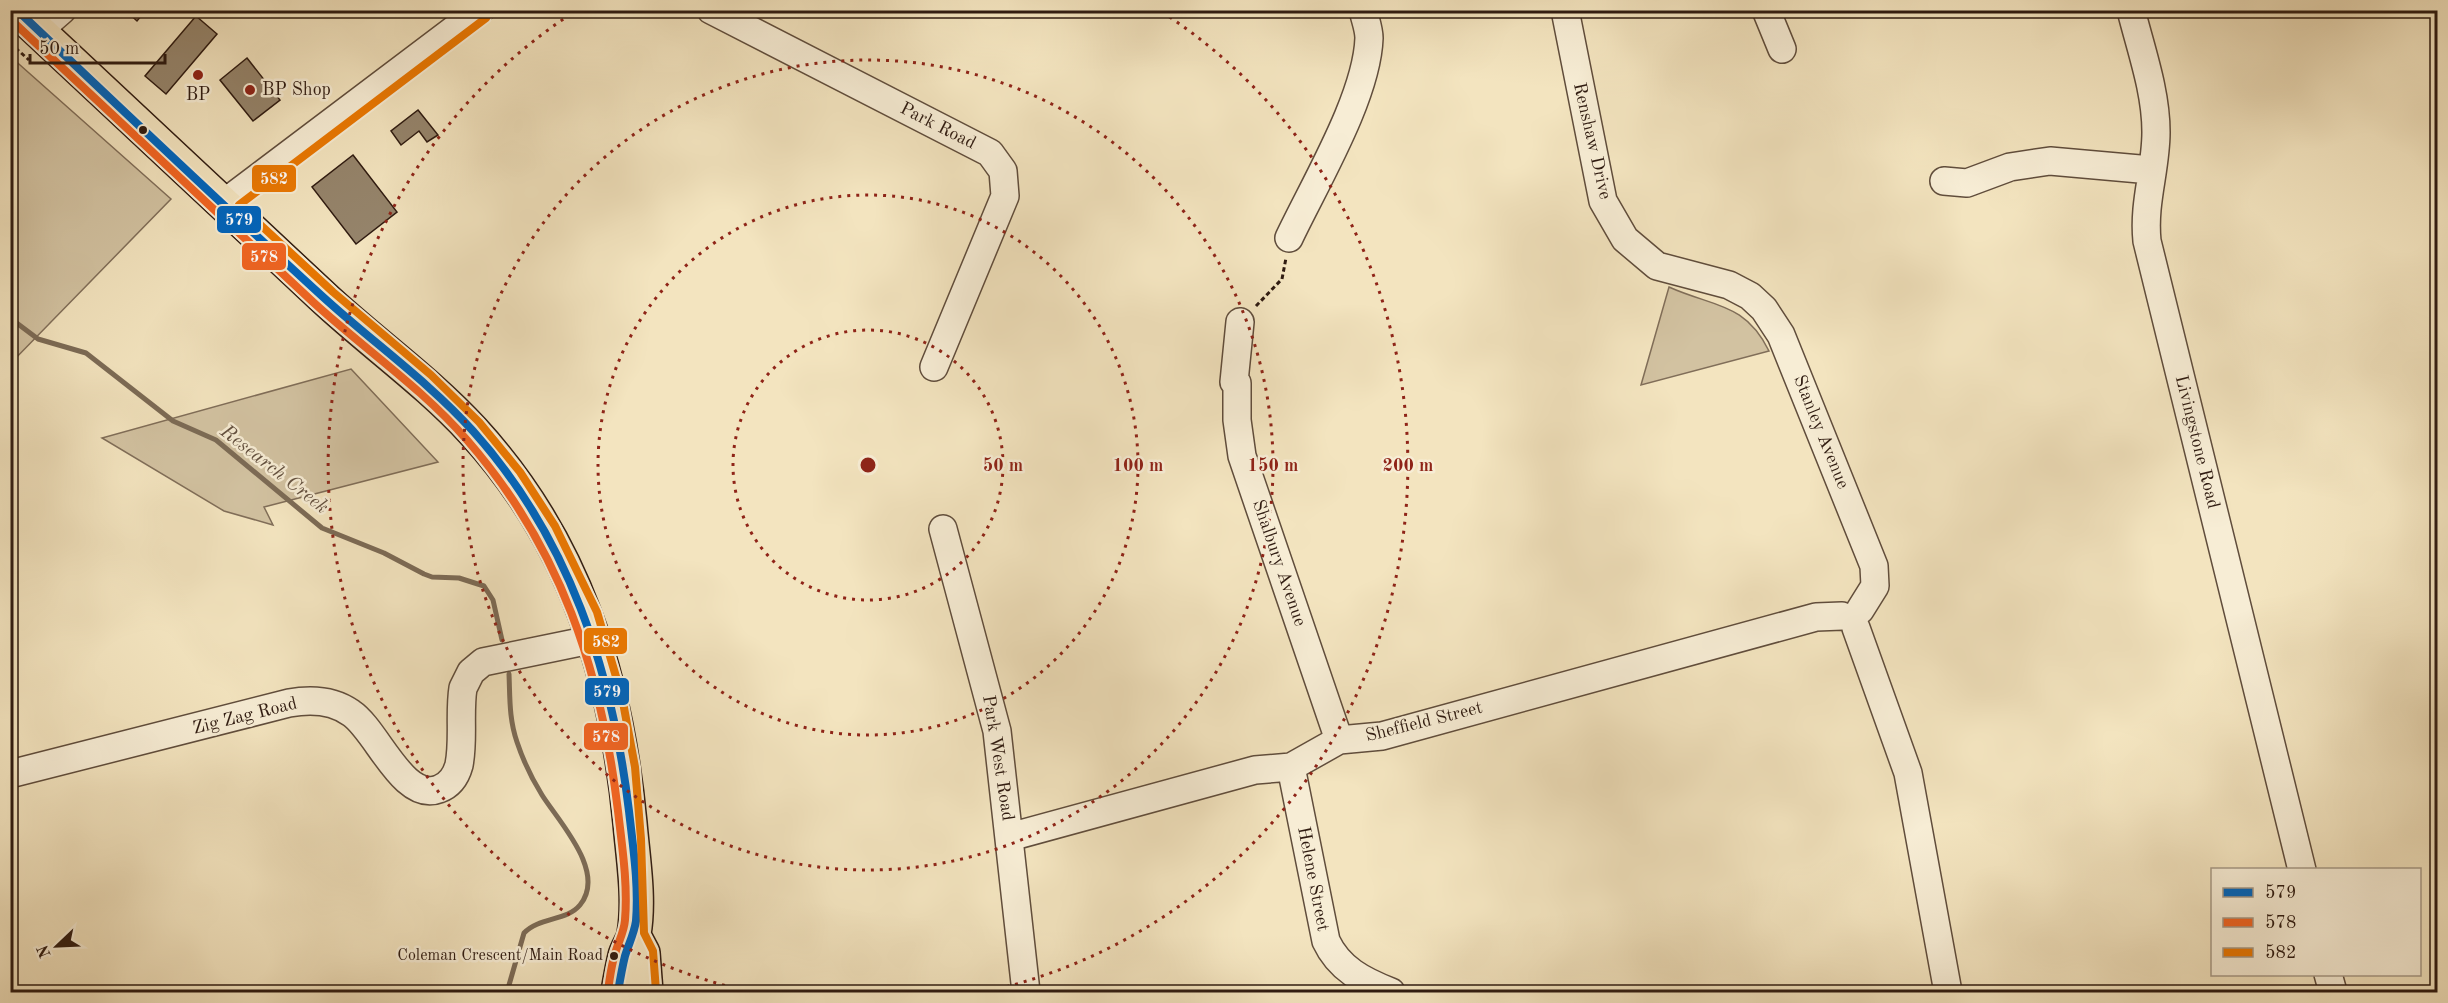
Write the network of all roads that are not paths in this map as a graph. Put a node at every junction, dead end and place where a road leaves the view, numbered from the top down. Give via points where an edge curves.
1 (480, 10) edge
2 (711, 10) edge
3 (1363, 10) edge
4 (1564, 10) edge
5 (1766, 10) edge
6 (2131, 10) edge
7 (39, 17) edge
8 (1782, 49) dead end
9 (2151, 170) junction
10 (1944, 181) dead end
11 (223, 204) junction
12 (1289, 238) road end
13 (1715, 281) joint
14 (1240, 322) road end
15 (934, 367) dead end
16 (943, 530) dead end
17 (1853, 618) junction
18 (595, 639) junction
19 (1339, 740) junction
20 (1292, 767) junction
21 (10, 774) edge
22 (1010, 837) junction
23 (2302, 868) edge
24 (634, 936) junction
25 (2328, 976) edge
26 (618, 993) edge
27 (646, 993) edge
28 (1026, 993) edge
29 (1391, 993) edge
30 (1948, 993) edge
31 (2333, 993) edge

1 - 11 street
2 - 15 street, Park Road via 990,153 1003,171 1005,196
3 - 12 street via 1369,36 1365,70 1355,101
4 - 13 street, Renshaw Drive via 1603,201 1625,239 1657,266
5 - 8 street
6 - 9 street, Livingstone Road via 2156,117
7 - 11 main road
9 - 10 street via 2050,161 2010,167 1968,183
9 - 23 street, Livingstone Road via 2145,216 2152,261
11 - 18 main road via 326,300 424,383 492,453 546,531
13 - 17 street, Stanley Avenue via 1757,302 1790,354 1875,566 1875,586
14 - 19 street, Shalbury Avenue via 1237,420 1242,456
16 - 22 street, Park West Road via 994,714
17 - 19 street, Sheffield Street via 1816,617 1382,736
17 - 30 street via 1908,773
18 - 21 street, Zig Zag Road via 491,659 476,666 463,688 456,774 447,785 433,791 419,789 403,777 350,712 321,701 290,704
18 - 24 main road via 625,768 634,871
19 - 20 street, Sheffield Street
20 - 22 street, Sheffield Street via 1255,770
20 - 29 street, Helene Street via 1326,941 1335,958 1350,972
22 - 28 street, Park West Road
24 - 26 main road via 625,956
24 - 27 main road via 643,953
25 - 31 street

